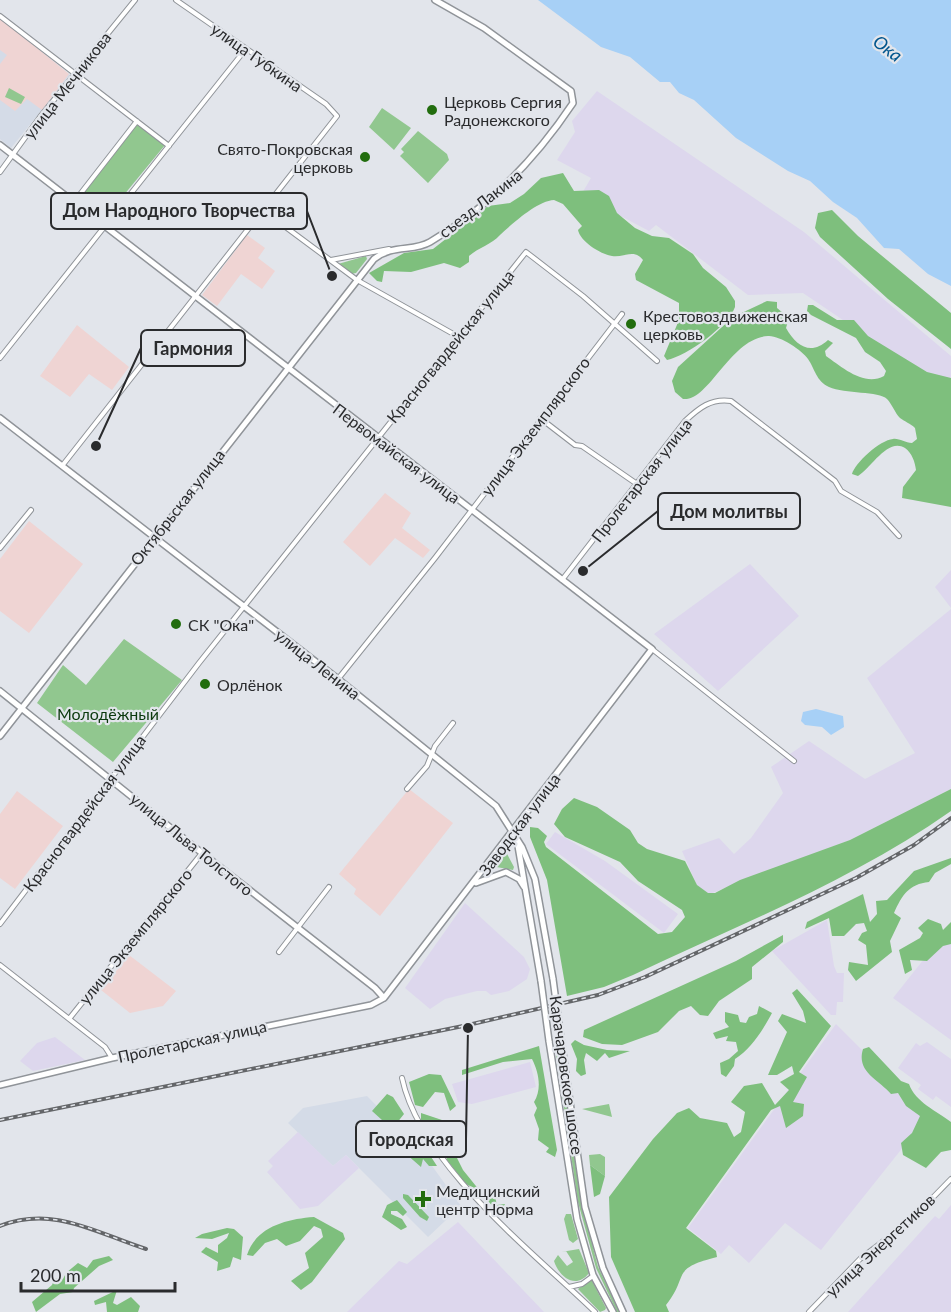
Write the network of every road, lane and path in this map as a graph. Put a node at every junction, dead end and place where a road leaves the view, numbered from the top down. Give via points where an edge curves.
1 (135, 0) edge
2 (176, 0) edge
3 (435, 0) edge
4 (0, 16) edge
5 (245, 50) junction
6 (75, 73) junction
7 (137, 121) junction
8 (0, 146) edge
9 (169, 146) junction
10 (12, 155) junction
11 (0, 172) edge
12 (74, 202) junction
13 (264, 211) junction
14 (105, 226) junction
15 (392, 248) junction
16 (330, 260) junction
17 (357, 280) junction
18 (196, 297) junction
19 (622, 314) dead end
20 (615, 322) junction
21 (457, 336) junction
22 (0, 358) edge
23 (657, 361) dead end
24 (286, 368) junction
25 (0, 418) edge
26 (540, 418) junction
27 (376, 438) junction
28 (62, 466) junction
29 (637, 484) junction
30 (471, 509) junction
31 (31, 510) dead end
32 (899, 536) dead end
33 (154, 537) junction
34 (0, 549) edge
35 (562, 580) junction
36 (244, 607) junction
37 (652, 649) junction
38 (338, 679) junction
39 (0, 691) edge
40 (20, 707) junction
41 (453, 723) dead end
42 (0, 736) edge
43 (432, 755) junction
44 (794, 761) dead end
45 (110, 778) junction
46 (406, 789) dead end
47 (515, 833) junction
48 (202, 853) junction
49 (528, 859) junction
50 (520, 860) junction
51 (474, 884) junction
52 (329, 887) dead end
53 (527, 890) junction
54 (0, 924) edge
55 (298, 928) junction
56 (279, 952) dead end
57 (0, 964) edge
58 (384, 998) junction
59 (69, 1019) junction
60 (112, 1058) junction
61 (402, 1078) dead end
62 (0, 1085) edge
63 (951, 1179) edge
64 (594, 1275) junction
65 (569, 1287) junction
66 (609, 1309) edge
67 (596, 1312) edge
68 (613, 1312) edge
69 (623, 1312) edge
70 (809, 1312) edge

1 - 6 street, улица Мечникова
2 - 5 street, улица Губкина
3 - 15 street, съезд Лакина via 464,15 571,91 573,102 529,164 502,189 427,244
4 - 6 street
5 - 9 street
5 - 13 street, улица Губкина via 326,104 337,116
6 - 7 street
6 - 10 street, улица Мечникова
7 - 9 street
7 - 12 street
8 - 10 street, Первомайская улица
9 - 14 street
10 - 11 street, улица Мечникова
10 - 12 street, Первомайская улица
12 - 14 street, Первомайская улица
13 - 16 street
13 - 18 street
14 - 18 street, Первомайская улица
14 - 22 street
15 - 16 street, съезд Лакина
15 - 17 street via 374,259
16 - 17 street
17 - 21 street
17 - 24 street, Октябрьская улица
18 - 24 street, Первомайская улица
18 - 28 street
19 - 20 street, улица Экземплярского
20 - 21 street, Красногвардейская улица via 526,252
20 - 23 street
20 - 26 street, улица Экземплярского
21 - 27 street, Красногвардейская улица
24 - 27 street, Первомайская улица
24 - 33 street, Октябрьская улица
25 - 28 street, улица Ленина
26 - 29 street via 575,446 582,446
26 - 30 street, улица Экземплярского
27 - 30 street, Первомайская улица
27 - 36 street, Красногвардейская улица
28 - 33 street, улица Ленина
29 - 32 street, Пролетарская улица via 701,406 718,399 731,401 835,481 841,491 877,512
29 - 35 street, Пролетарская улица
30 - 35 street, Первомайская улица
30 - 38 street, улица Экземплярского
31 - 34 street
33 - 36 street, улица Ленина
33 - 40 street, Октябрьская улица
35 - 37 street, Первомайская улица
36 - 38 street, улица Ленина
36 - 45 street, Красногвардейская улица
37 - 44 street, Первомайская улица
37 - 47 street, Заводская улица
38 - 43 street, улица Ленина
39 - 40 street, улица Льва Толстого
40 - 42 street, Октябрьская улица
40 - 45 street, улица Льва Толстого
41 - 43 street
43 - 46 street
43 - 47 street, улица Ленина via 496,806
45 - 48 street, улица Льва Толстого
45 - 54 street, Красногвардейская улица
47 - 49 street, Карачаровское шоссе
47 - 50 street, Карачаровское шоссе
47 - 51 street, Заводская улица
48 - 55 street, улица Льва Толстого
48 - 59 street, улица Экземплярского
49 - 50 street via 524,856
49 - 69 street, Карачаровское шоссе, bridge via 540,896 585,1207 603,1268
50 - 53 street, Карачаровское шоссе
51 - 53 street via 506,872 519,879
51 - 58 street, Заводская улица
52 - 55 street
53 - 64 street, Карачаровское шоссе, bridge via 577,1219
55 - 56 street
55 - 58 street, улица Льва Толстого
57 - 59 street
58 - 60 street, Пролетарская улица via 371,1005
59 - 60 street via 105,1047
60 - 62 street, Пролетарская улица
61 - 65 street via 406,1099 460,1185
63 - 70 street, улица Энергетиков via 910,1221 860,1259
64 - 65 street
64 - 66 street, Карачаровское шоссе
65 - 67 street
66 - 68 street, Карачаровское шоссе

